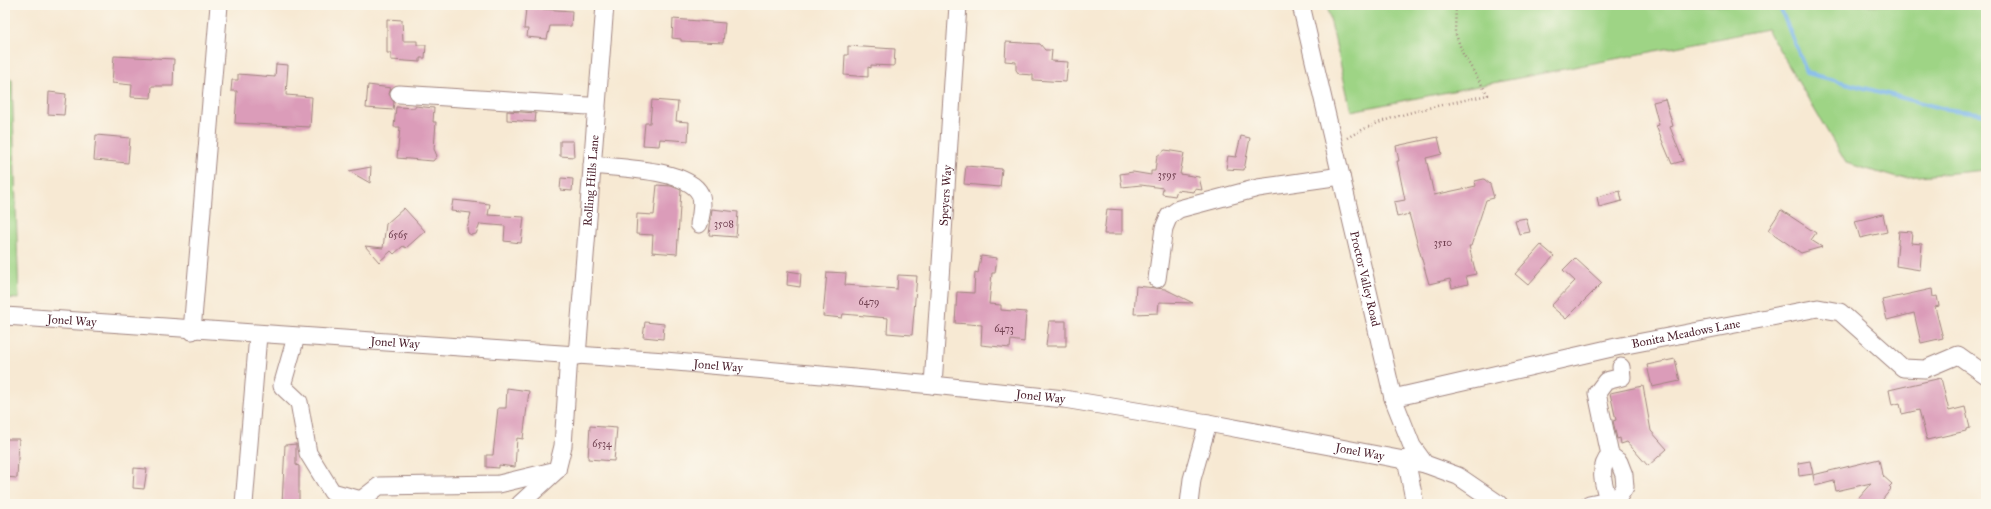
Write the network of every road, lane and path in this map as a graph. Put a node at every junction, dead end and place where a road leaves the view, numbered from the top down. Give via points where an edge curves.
1 (219, 5) edge
2 (605, 5) edge
3 (958, 5) edge
4 (1302, 5) edge
5 (1456, 5) edge
6 (399, 94) dead end
7 (597, 109) junction
8 (1334, 145) junction
9 (592, 165) junction
10 (1341, 176) junction
11 (700, 224) dead end
12 (1157, 279) dead end
13 (5, 316) edge
14 (192, 330) junction
15 (258, 335) junction
16 (296, 337) junction
17 (573, 355) junction
18 (1621, 367) dead end
19 (1986, 375) edge
20 (933, 385) junction
21 (1393, 398) junction
22 (1208, 423) junction
23 (1406, 459) junction
24 (1425, 464) junction
25 (557, 470) junction
26 (244, 504) edge
27 (520, 504) edge
28 (1189, 504) edge
29 (1415, 504) edge
30 (1499, 504) edge
31 (1589, 504) edge

1 - 14 street
2 - 7 street, Rolling Hills Lane
3 - 20 street, Speyers Way
4 - 8 street, Proctor Valley Road
5 - 8 path via 1455,32 1463,54 1488,95 1367,126
6 - 7 street via 588,106
7 - 9 street, Rolling Hills Lane
8 - 10 street, Proctor Valley Road
9 - 11 street via 671,175 684,180 696,187 700,195
9 - 17 street, Rolling Hills Lane
10 - 12 street via 1258,188 1179,209 1169,216 1164,228
10 - 21 street, Proctor Valley Road
13 - 14 street, Jonel Way
14 - 15 street, Jonel Way
15 - 16 street, Jonel Way
15 - 26 street
16 - 17 street, Jonel Way
16 - 25 street via 282,386 299,402 308,453 332,492 361,500 379,486 499,484
17 - 20 street, Jonel Way
17 - 25 street, Rolling Hills Lane via 563,446
18 - 31 street via 1622,377 1606,381 1597,394 1610,455 1619,462 1625,487 1618,498
19 - 21 street, Bonita Meadows Lane via 1958,355 1925,369 1903,368 1840,312 1818,308 1616,347
20 - 22 street, Jonel Way via 1064,399
21 - 24 street, Proctor Valley Road via 1412,446
22 - 23 street, Jonel Way
22 - 28 street via 1192,479
23 - 24 street, Jonel Way
23 - 29 street
24 - 30 street via 1458,476
25 - 27 street

